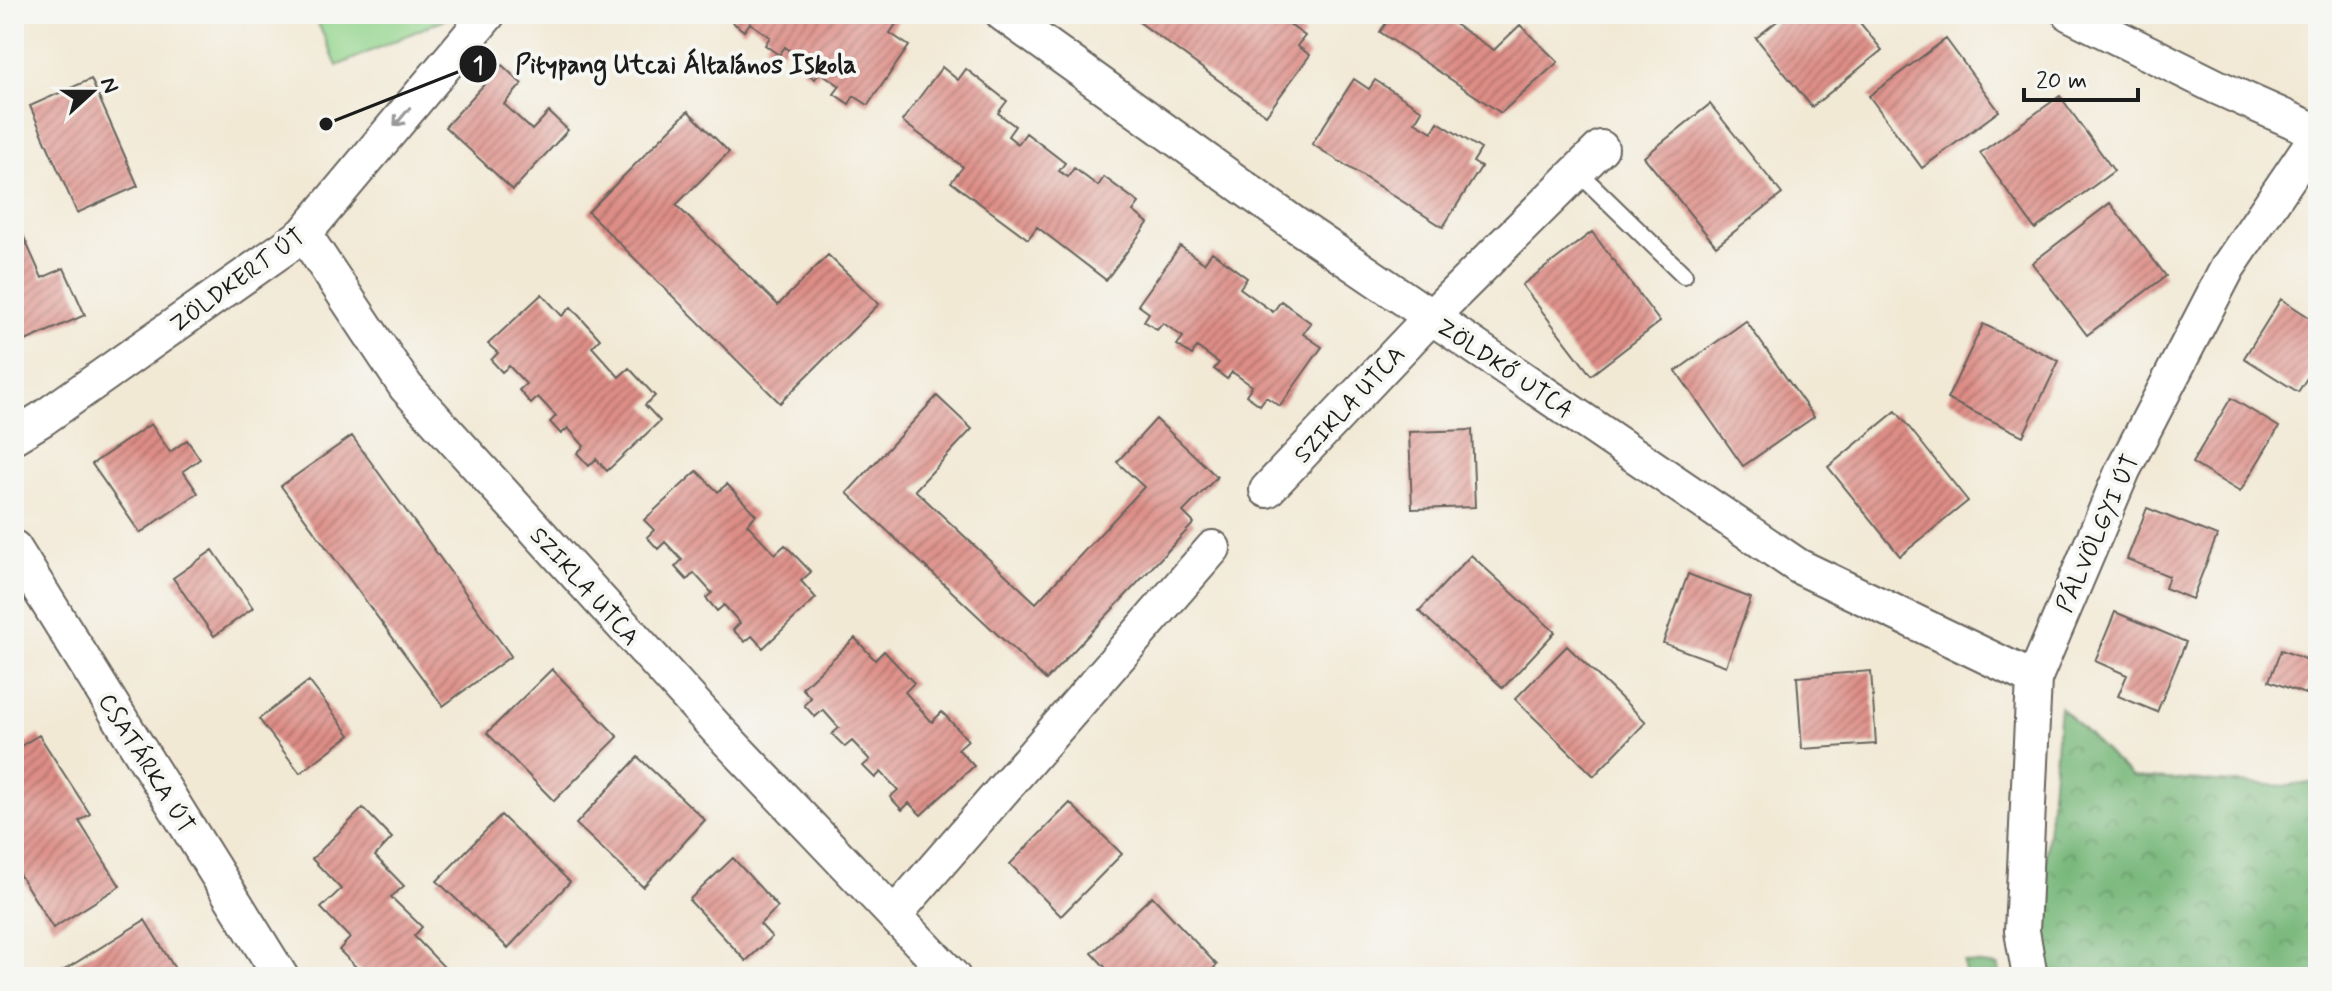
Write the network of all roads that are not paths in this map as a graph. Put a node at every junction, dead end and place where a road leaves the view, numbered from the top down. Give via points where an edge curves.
1 (488, 14) edge
2 (1003, 14) edge
3 (2070, 14) edge
4 (2318, 133) edge
5 (1589, 160) joint
6 (304, 234) junction
7 (1684, 275) dead end
8 (1430, 318) junction
9 (14, 436) edge
10 (1267, 490) dead end
11 (14, 548) edge
12 (1213, 548) dead end
13 (2034, 679) junction
14 (895, 914) junction
15 (281, 977) edge
16 (953, 977) edge
17 (2030, 977) edge

1 -> 6 street, ZÖLDKERT ÚT
2 - 8 street, ZÖLDKŐ UTCA
3 - 4 street
4 - 13 street, PÁLVÖLGYI ÚT via 2221,281 2123,470
5 - 7 lane
5 - 8 street, SZIKLA UTCA
6 - 9 street, ZÖLDKERT ÚT
6 - 14 street, SZIKLA UTCA via 406,387 718,730
8 - 10 street, SZIKLA UTCA
8 - 13 street, ZÖLDKŐ UTCA via 1798,566
11 - 15 street, CSATÁRKA ÚT
12 - 14 street
13 - 17 street, PÁLVÖLGYI ÚT via 2022,931
14 - 16 street, SZIKLA UTCA

